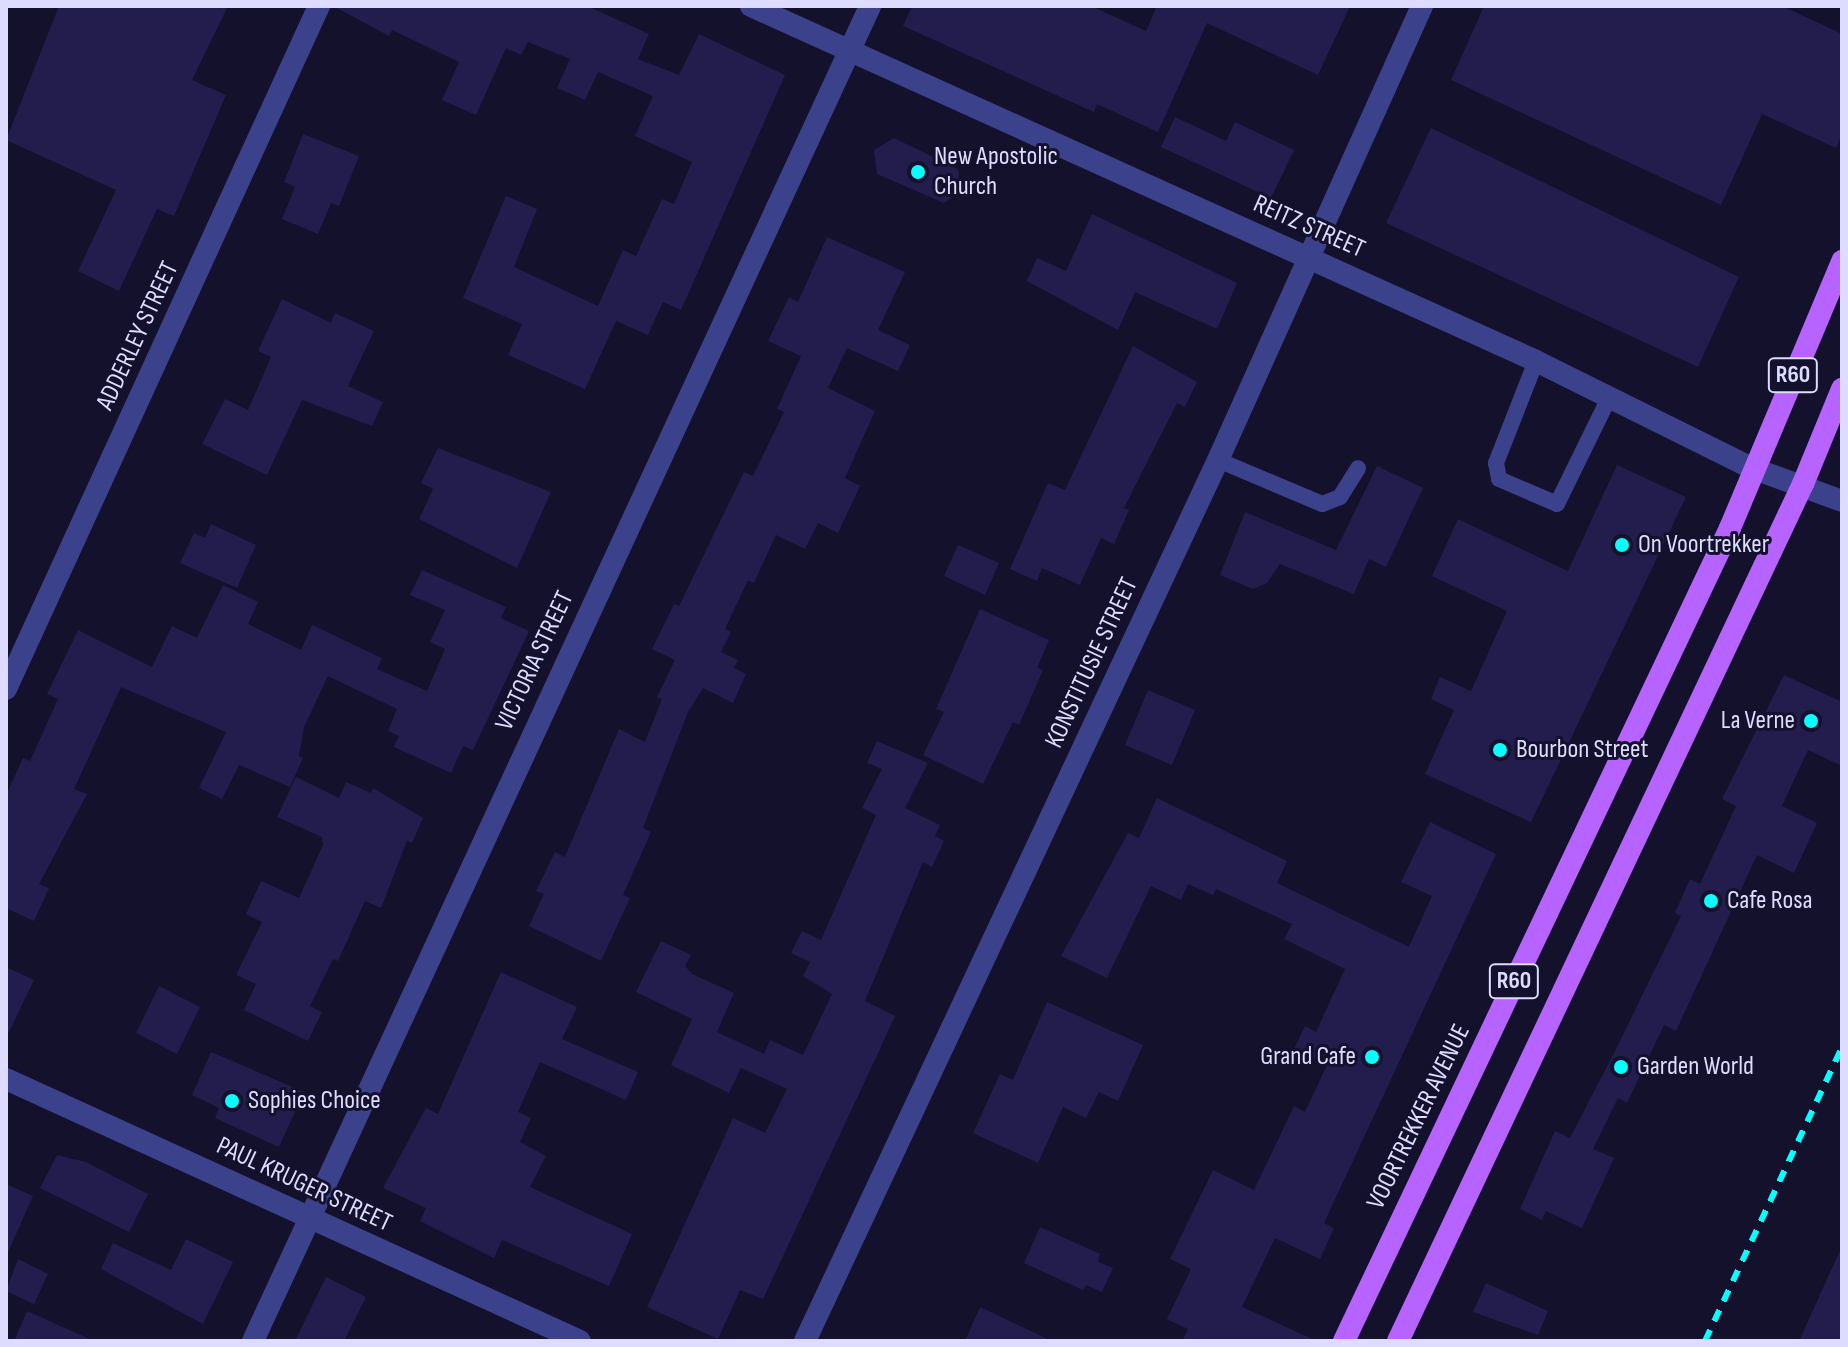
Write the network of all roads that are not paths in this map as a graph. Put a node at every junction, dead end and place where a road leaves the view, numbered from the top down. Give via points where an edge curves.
1 (319, 6) edge
2 (751, 6) edge
3 (870, 6) edge
4 (1422, 6) edge
5 (848, 53) junction
6 (1309, 257) junction
7 (1842, 261) edge
8 (1536, 361) junction
9 (1842, 389) edge
10 (1608, 400) junction
11 (1218, 460) junction
12 (1358, 468) dead end
13 (1752, 468) junction
14 (1803, 484) junction
15 (1842, 501) edge
16 (6, 689) edge
17 (6, 1079) edge
18 (310, 1219) junction
19 (253, 1341) edge
20 (580, 1341) edge
21 (805, 1341) edge
22 (1344, 1341) edge
23 (1398, 1341) edge

1 - 16 street, ADDERLEY STREET
2 - 5 street, REITZ STREET
3 - 5 street, VICTORIA STREET
4 - 6 street, KONSTITUSIE STREET
5 - 6 street, REITZ STREET
5 - 18 street, VICTORIA STREET
6 - 8 street, REITZ STREET
6 - 11 street, KONSTITUSIE STREET
7 - 13 main road, VOORTREKKER AVENUE / R60
8 - 10 street, REITZ STREET
8 - 10 lane via 1496,463 1499,479 1557,504
9 - 14 main road, R60
10 - 13 street, REITZ STREET
11 - 12 lane via 1322,504 1340,497
11 - 21 street, KONSTITUSIE STREET
13 - 14 street, REITZ STREET
13 - 22 main road, VOORTREKKER AVENUE / R60 via 1730,528
14 - 15 street, REITZ STREET
14 - 23 main road, R60
17 - 18 street, PAUL KRUGER STREET
18 - 19 street, VICTORIA STREET
18 - 20 street, PAUL KRUGER STREET

